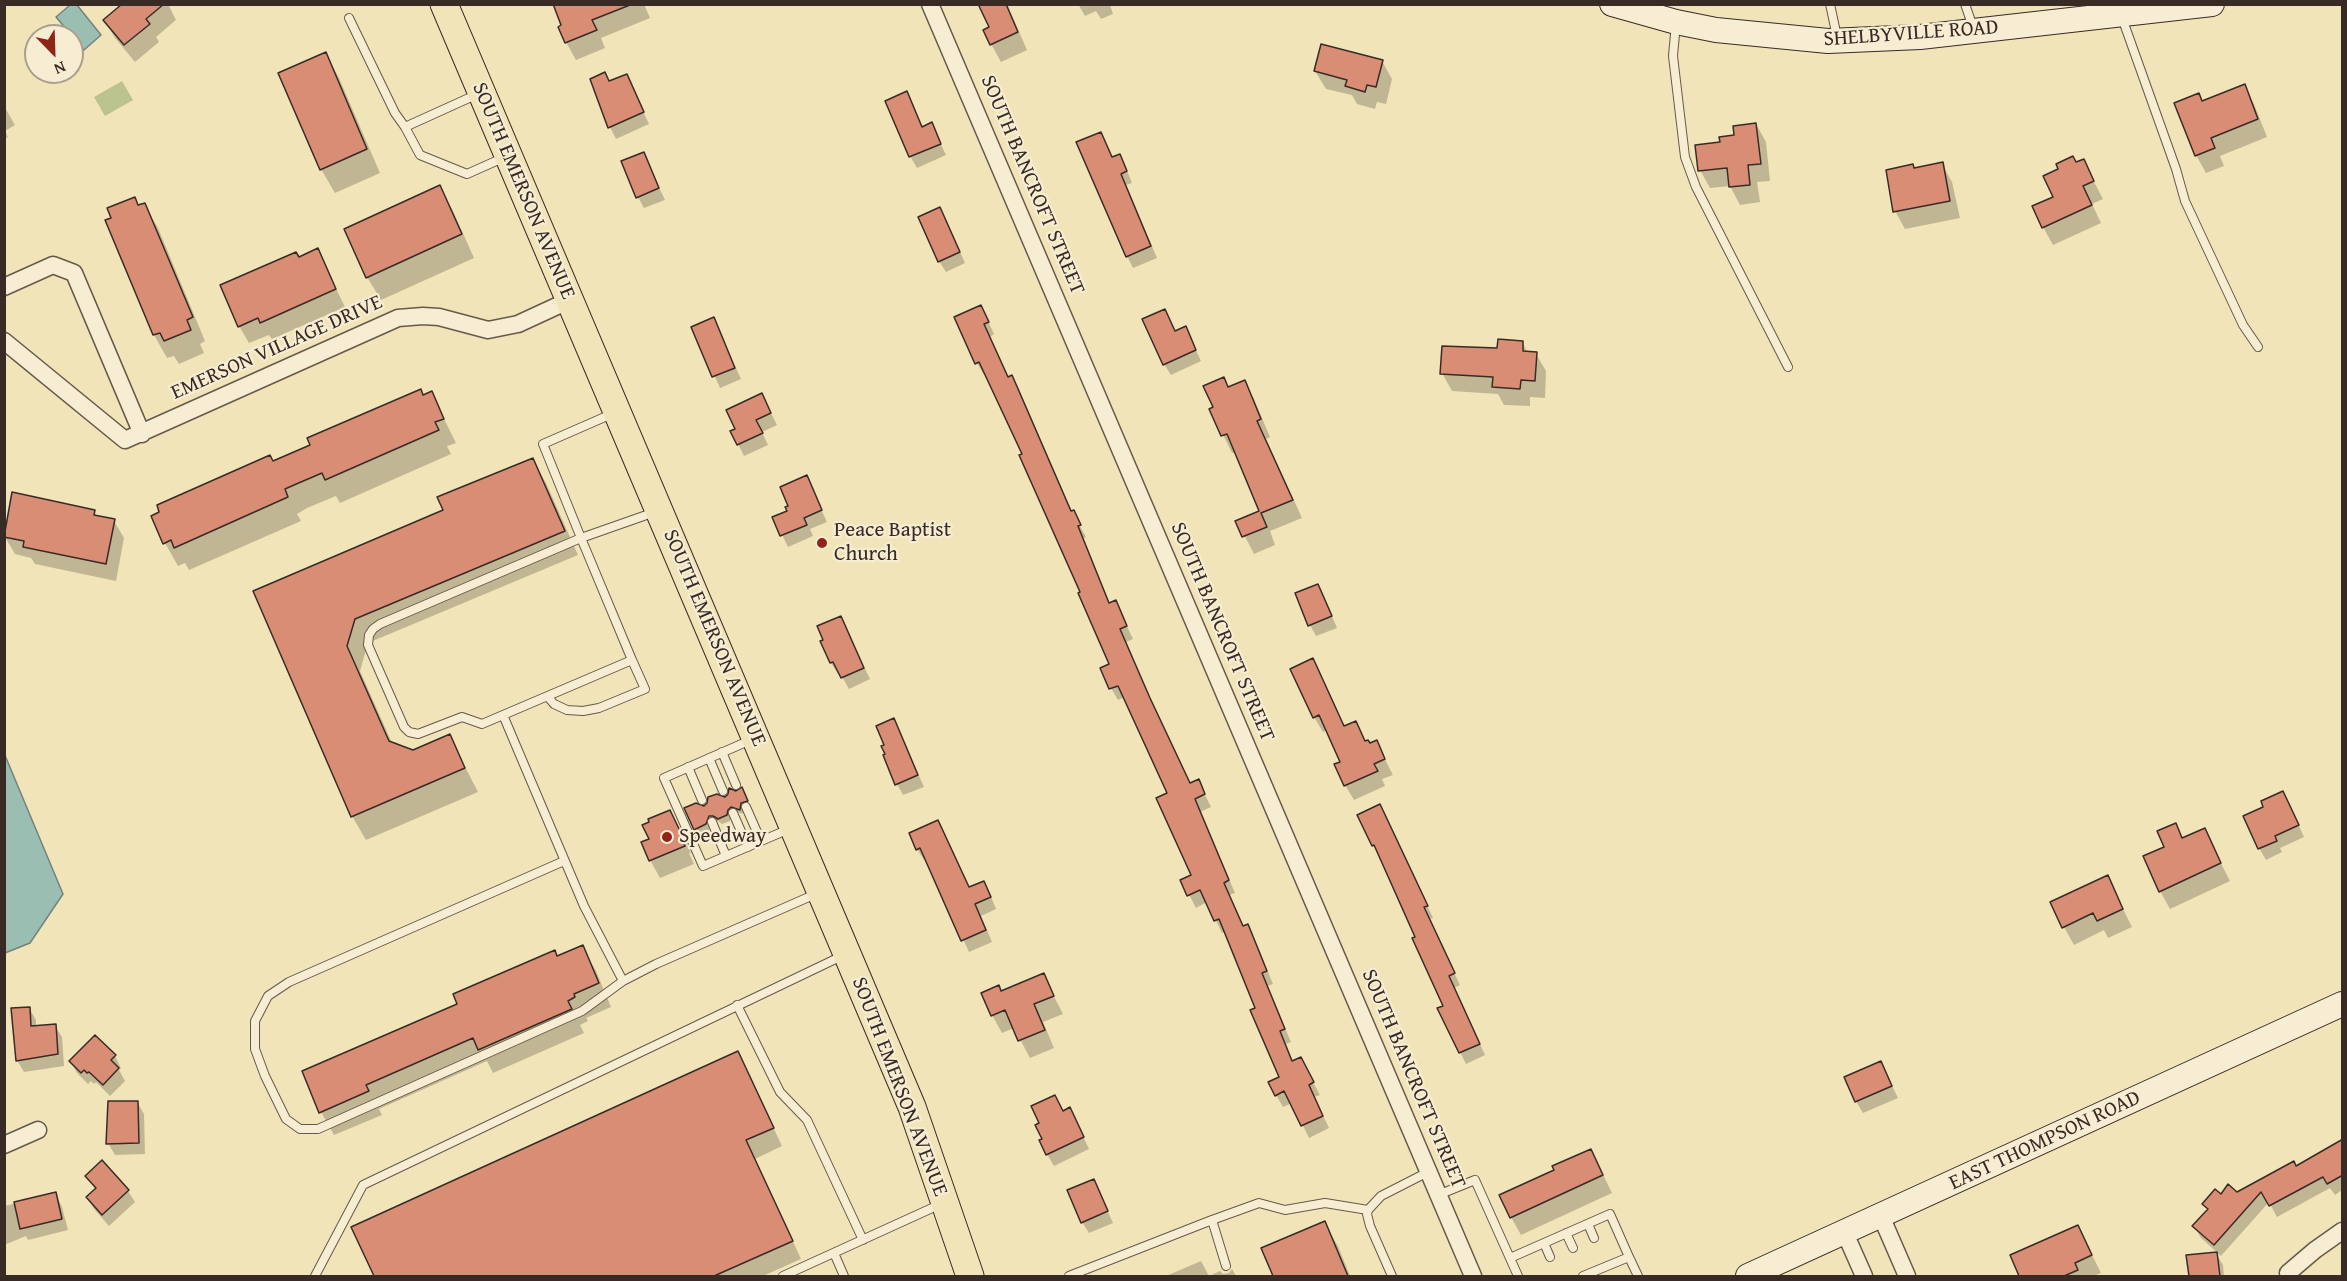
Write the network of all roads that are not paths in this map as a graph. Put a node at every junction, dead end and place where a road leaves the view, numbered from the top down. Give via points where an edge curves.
1 (444, 4) edge
2 (930, 4) edge
3 (1612, 4) edge
4 (1830, 4) edge
5 (1965, 4) edge
6 (2212, 4) edge
7 (1640, 8) edge
8 (2121, 15) junction
9 (349, 18) dead end
10 (1676, 22) junction
11 (1974, 31) junction
12 (1838, 40) junction
13 (482, 92) junction
14 (405, 127) junction
15 (508, 156) junction
16 (4, 286) edge
17 (570, 300) junction
18 (4, 341) edge
19 (2258, 347) dead end
20 (1788, 367) dead end
21 (617, 412) junction
22 (142, 434) junction
23 (659, 510) junction
24 (581, 538) junction
25 (632, 660) junction
26 (548, 697) junction
27 (502, 716) junction
28 (756, 737) junction
29 (722, 752) junction
30 (708, 758) junction
31 (688, 767) junction
32 (736, 785) dead end
33 (723, 791) dead end
34 (702, 800) dead end
35 (746, 807) dead end
36 (733, 813) dead end
37 (712, 822) dead end
38 (794, 827) junction
39 (761, 841) junction
40 (748, 847) junction
41 (726, 856) junction
42 (564, 861) junction
43 (821, 892) junction
44 (847, 954) junction
45 (623, 981) junction
46 (2343, 1004) edge
47 (737, 1005) junction
48 (38, 1130) dead end
49 (4, 1145) edge
50 (1428, 1172) junction
51 (1438, 1195) junction
52 (944, 1202) junction
53 (1368, 1210) junction
54 (1881, 1216) junction
55 (1212, 1220) junction
56 (1588, 1224) junction
57 (2343, 1231) edge
58 (1566, 1233) junction
59 (1845, 1233) junction
60 (1594, 1238) dead end
61 (863, 1240) junction
62 (1544, 1243) junction
63 (1573, 1248) dead end
64 (834, 1253) junction
65 (1550, 1257) dead end
66 (1603, 1257) dead end
67 (1629, 1257) junction
68 (1510, 1258) junction
69 (1226, 1266) dead end
70 (1607, 1266) junction
71 (1583, 1273) edge
72 (2288, 1273) dead end
73 (315, 1276) edge
74 (783, 1276) edge
75 (844, 1276) edge
76 (970, 1276) edge
77 (1070, 1276) edge
78 (1392, 1276) edge
79 (1473, 1276) edge
80 (1518, 1276) edge
81 (1638, 1276) edge
82 (1748, 1276) edge
83 (1864, 1276) edge
84 (1907, 1276) edge

1 - 13 main road, SOUTH EMERSON AVENUE
2 - 50 street, SOUTH BANCROFT STREET
3 - 7 main road, SHELBYVILLE ROAD
4 - 12 lane
5 - 11 lane
6 - 8 main road, SHELBYVILLE ROAD
7 - 10 main road, SHELBYVILLE ROAD
8 - 11 main road, SHELBYVILLE ROAD
8 - 19 lane via 2185,201 2243,325
9 - 14 lane
10 - 12 main road, SHELBYVILLE ROAD via 1771,37
10 - 20 lane via 1673,56 1685,158
11 - 12 main road, SHELBYVILLE ROAD
13 - 14 lane
13 - 15 main road, SOUTH EMERSON AVENUE
14 - 15 lane via 420,155 467,174
15 - 17 main road, SOUTH EMERSON AVENUE
16 - 22 street via 53,265 74,273
17 - 21 main road, SOUTH EMERSON AVENUE
17 - 22 street, EMERSON VILLAGE DRIVE via 518,324 488,330 440,317 398,318
18 - 22 street, EMERSON VILLAGE DRIVE via 126,440
21 - 23 main road, SOUTH EMERSON AVENUE
21 - 24 lane via 543,444
23 - 24 lane
23 - 28 main road, SOUTH EMERSON AVENUE
24 - 25 lane
24 - 27 lane via 380,624 369,636 368,645 409,732 430,731 462,717 482,724
25 - 26 lane
25 - 26 lane via 645,689 583,711 567,710
26 - 27 lane
27 - 42 lane
28 - 29 lane
28 - 38 main road, SOUTH EMERSON AVENUE
29 - 30 lane
29 - 32 lane
30 - 31 lane
30 - 33 lane
31 - 34 lane
31 - 41 lane via 664,778 703,866
35 - 39 lane
36 - 40 lane
37 - 41 lane
38 - 39 lane
38 - 43 main road, SOUTH EMERSON AVENUE
39 - 40 lane
40 - 41 lane
42 - 45 lane
42 - 45 lane via 289,981 268,996 255,1021 255,1049 286,1119 300,1129 318,1129 582,1011
43 - 44 main road, SOUTH EMERSON AVENUE
43 - 45 lane
44 - 47 lane
44 - 52 main road, SOUTH EMERSON AVENUE via 912,1107
46 - 54 main road, EAST THOMPSON ROAD
47 - 61 lane via 780,1092 807,1120
47 - 73 lane via 363,1185
48 - 49 street
50 - 51 street, SOUTH BANCROFT STREET
50 - 53 lane via 1381,1196
51 - 68 lane via 1475,1180
51 - 79 street, SOUTH BANCROFT STREET
52 - 61 lane
52 - 76 main road, SOUTH EMERSON AVENUE
53 - 55 lane via 1325,1203 1285,1210 1259,1203
53 - 78 lane via 1370,1226
54 - 59 main road, EAST THOMPSON ROAD
54 - 84 street
55 - 69 lane
55 - 77 lane
56 - 58 lane
56 - 60 lane
56 - 67 lane via 1610,1214
57 - 72 street
58 - 62 lane
58 - 63 lane
59 - 82 main road, EAST THOMPSON ROAD
59 - 83 street
61 - 64 lane
62 - 65 lane
62 - 68 lane
64 - 74 lane
64 - 75 lane
66 - 70 lane
67 - 70 lane
67 - 81 lane
68 - 80 lane
70 - 71 lane

